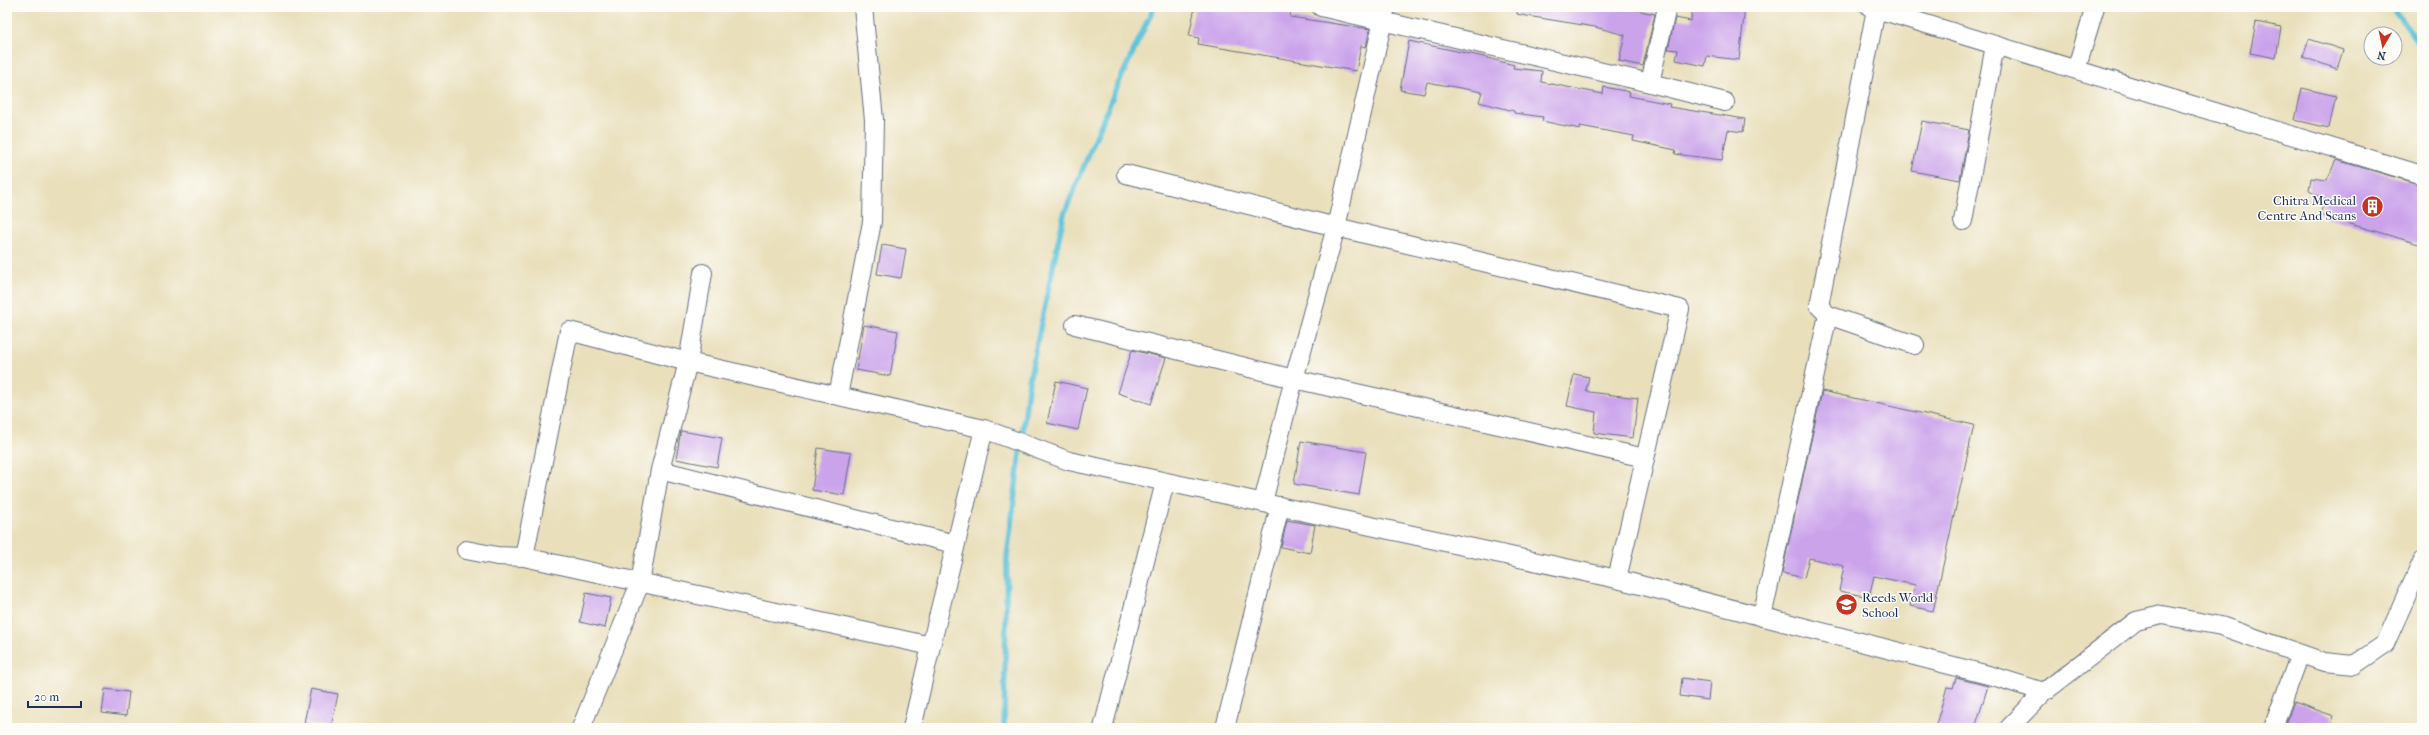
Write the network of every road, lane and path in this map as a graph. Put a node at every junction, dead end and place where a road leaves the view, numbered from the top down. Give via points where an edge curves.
1 (863, 7) edge
2 (1321, 7) edge
3 (1667, 7) edge
4 (2095, 7) edge
5 (1873, 8) edge
6 (1384, 14) edge
7 (1995, 45) junction
8 (2076, 70) junction
9 (1650, 83) junction
10 (1725, 102) dead end
11 (1126, 174) dead end
12 (2422, 175) edge
13 (1963, 221) dead end
14 (1336, 227) junction
15 (704, 273) dead end
16 (1828, 315) junction
17 (1075, 325) dead end
18 (1915, 345) dead end
19 (688, 362) junction
20 (1294, 379) junction
21 (838, 396) junction
22 (984, 429) junction
23 (1645, 458) junction
24 (660, 470) junction
25 (1165, 482) junction
26 (1271, 504) junction
27 (955, 544) junction
28 (466, 550) dead end
29 (524, 557) junction
30 (2422, 560) edge
31 (1617, 579) junction
32 (640, 583) junction
33 (1762, 617) junction
34 (931, 646) junction
35 (2300, 654) junction
36 (2044, 692) junction
37 (581, 728) edge
38 (912, 728) edge
39 (1103, 728) edge
40 (1225, 728) edge
41 (2009, 728) edge
42 (2273, 728) edge

1 - 21 street via 874,120 872,222
2 - 6 street
3 - 9 street
4 - 8 street
5 - 7 street
5 - 16 street via 1820,294 1819,306
6 - 9 street
6 - 14 street
7 - 8 street
7 - 13 street
8 - 12 street
9 - 10 street
11 - 14 street
14 - 20 street
14 - 23 street via 1680,309
15 - 19 street
16 - 18 street
16 - 33 street
17 - 20 street
19 - 21 street
19 - 24 street
19 - 29 street via 569,331
20 - 23 street
20 - 26 street
21 - 22 street
22 - 25 street via 1069,461
22 - 27 street
23 - 31 street
24 - 27 street
24 - 32 street
25 - 26 street
25 - 39 street
26 - 31 street
26 - 40 street
27 - 34 street
28 - 29 street via 497,556
29 - 32 street
30 - 35 street via 2385,644 2354,665 2324,662
31 - 33 street
32 - 34 street
32 - 37 street
33 - 36 street via 1996,677
34 - 38 street
35 - 36 street via 2221,626 2162,615 2136,621
35 - 42 street
36 - 41 street

